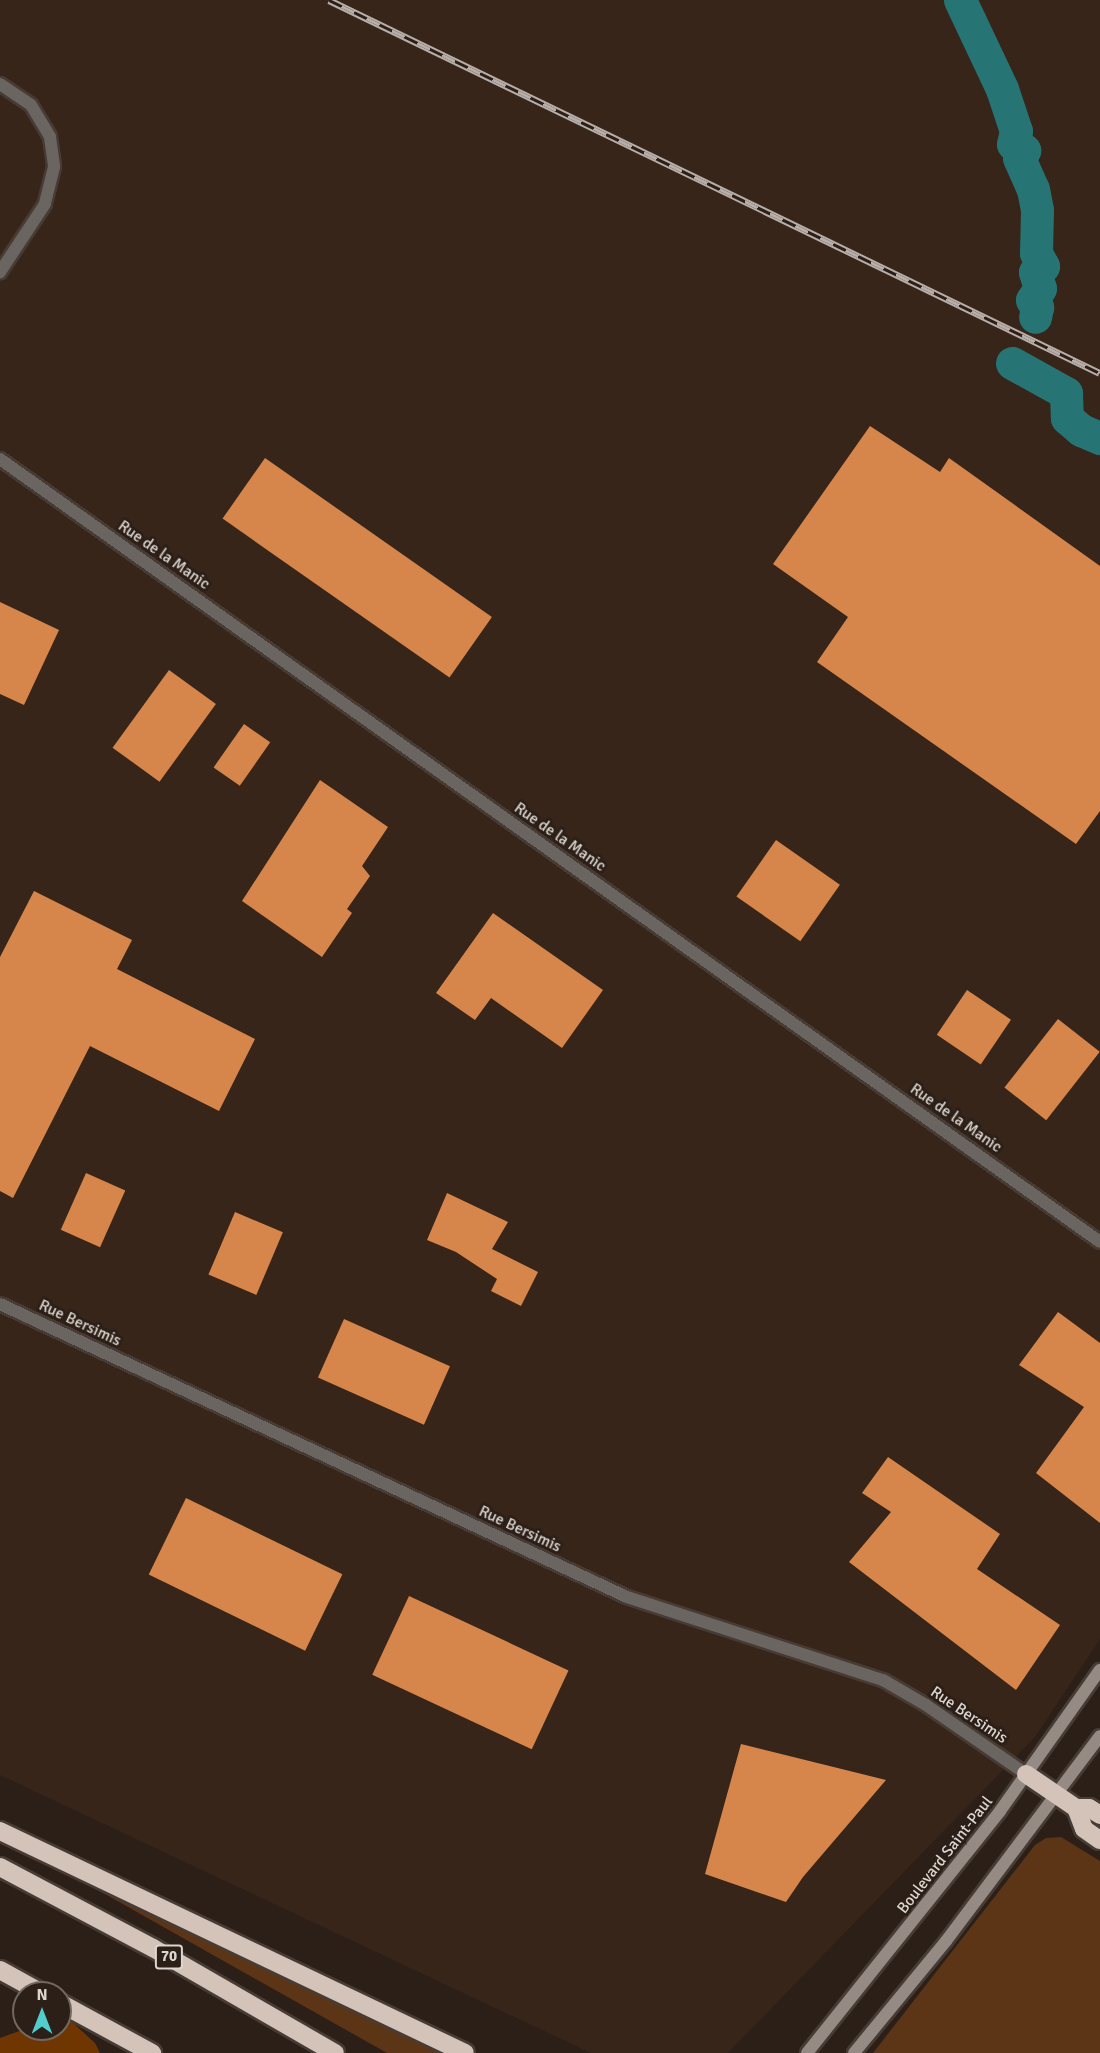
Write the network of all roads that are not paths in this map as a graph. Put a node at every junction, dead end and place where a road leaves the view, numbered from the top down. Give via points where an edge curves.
1 (0, 84) edge
2 (0, 272) edge
3 (0, 459) edge
4 (1100, 1242) edge
5 (0, 1304) edge
6 (1100, 1670) edge
7 (1100, 1736) edge
8 (1026, 1774) junction
9 (1056, 1796) junction
10 (1076, 1808) junction
11 (1100, 1815) edge
12 (0, 1831) edge
13 (1100, 1840) edge
14 (0, 1867) edge
15 (0, 1970) edge
16 (20, 1981) edge
17 (72, 2010) edge
18 (152, 2053) edge
19 (334, 2053) edge
20 (465, 2053) edge
21 (807, 2053) edge
22 (854, 2053) edge

1 - 2 street via 31,105 50,137 54,167 45,204
3 - 4 street, Rue de la Manic
5 - 8 street, Rue Bersimis via 627,1597 883,1680
6 - 8 main road, Boulevard Saint-Paul
7 - 9 main road
8 - 9 highway
8 - 21 main road, Boulevard Saint-Paul via 912,1926
9 - 10 highway
9 - 22 main road
10 - 11 highway via 1089,1808
10 - 13 highway via 1084,1829
12 - 20 highway
14 - 19 highway, 70 via 162,1953
15 - 16 highway
17 - 18 highway

